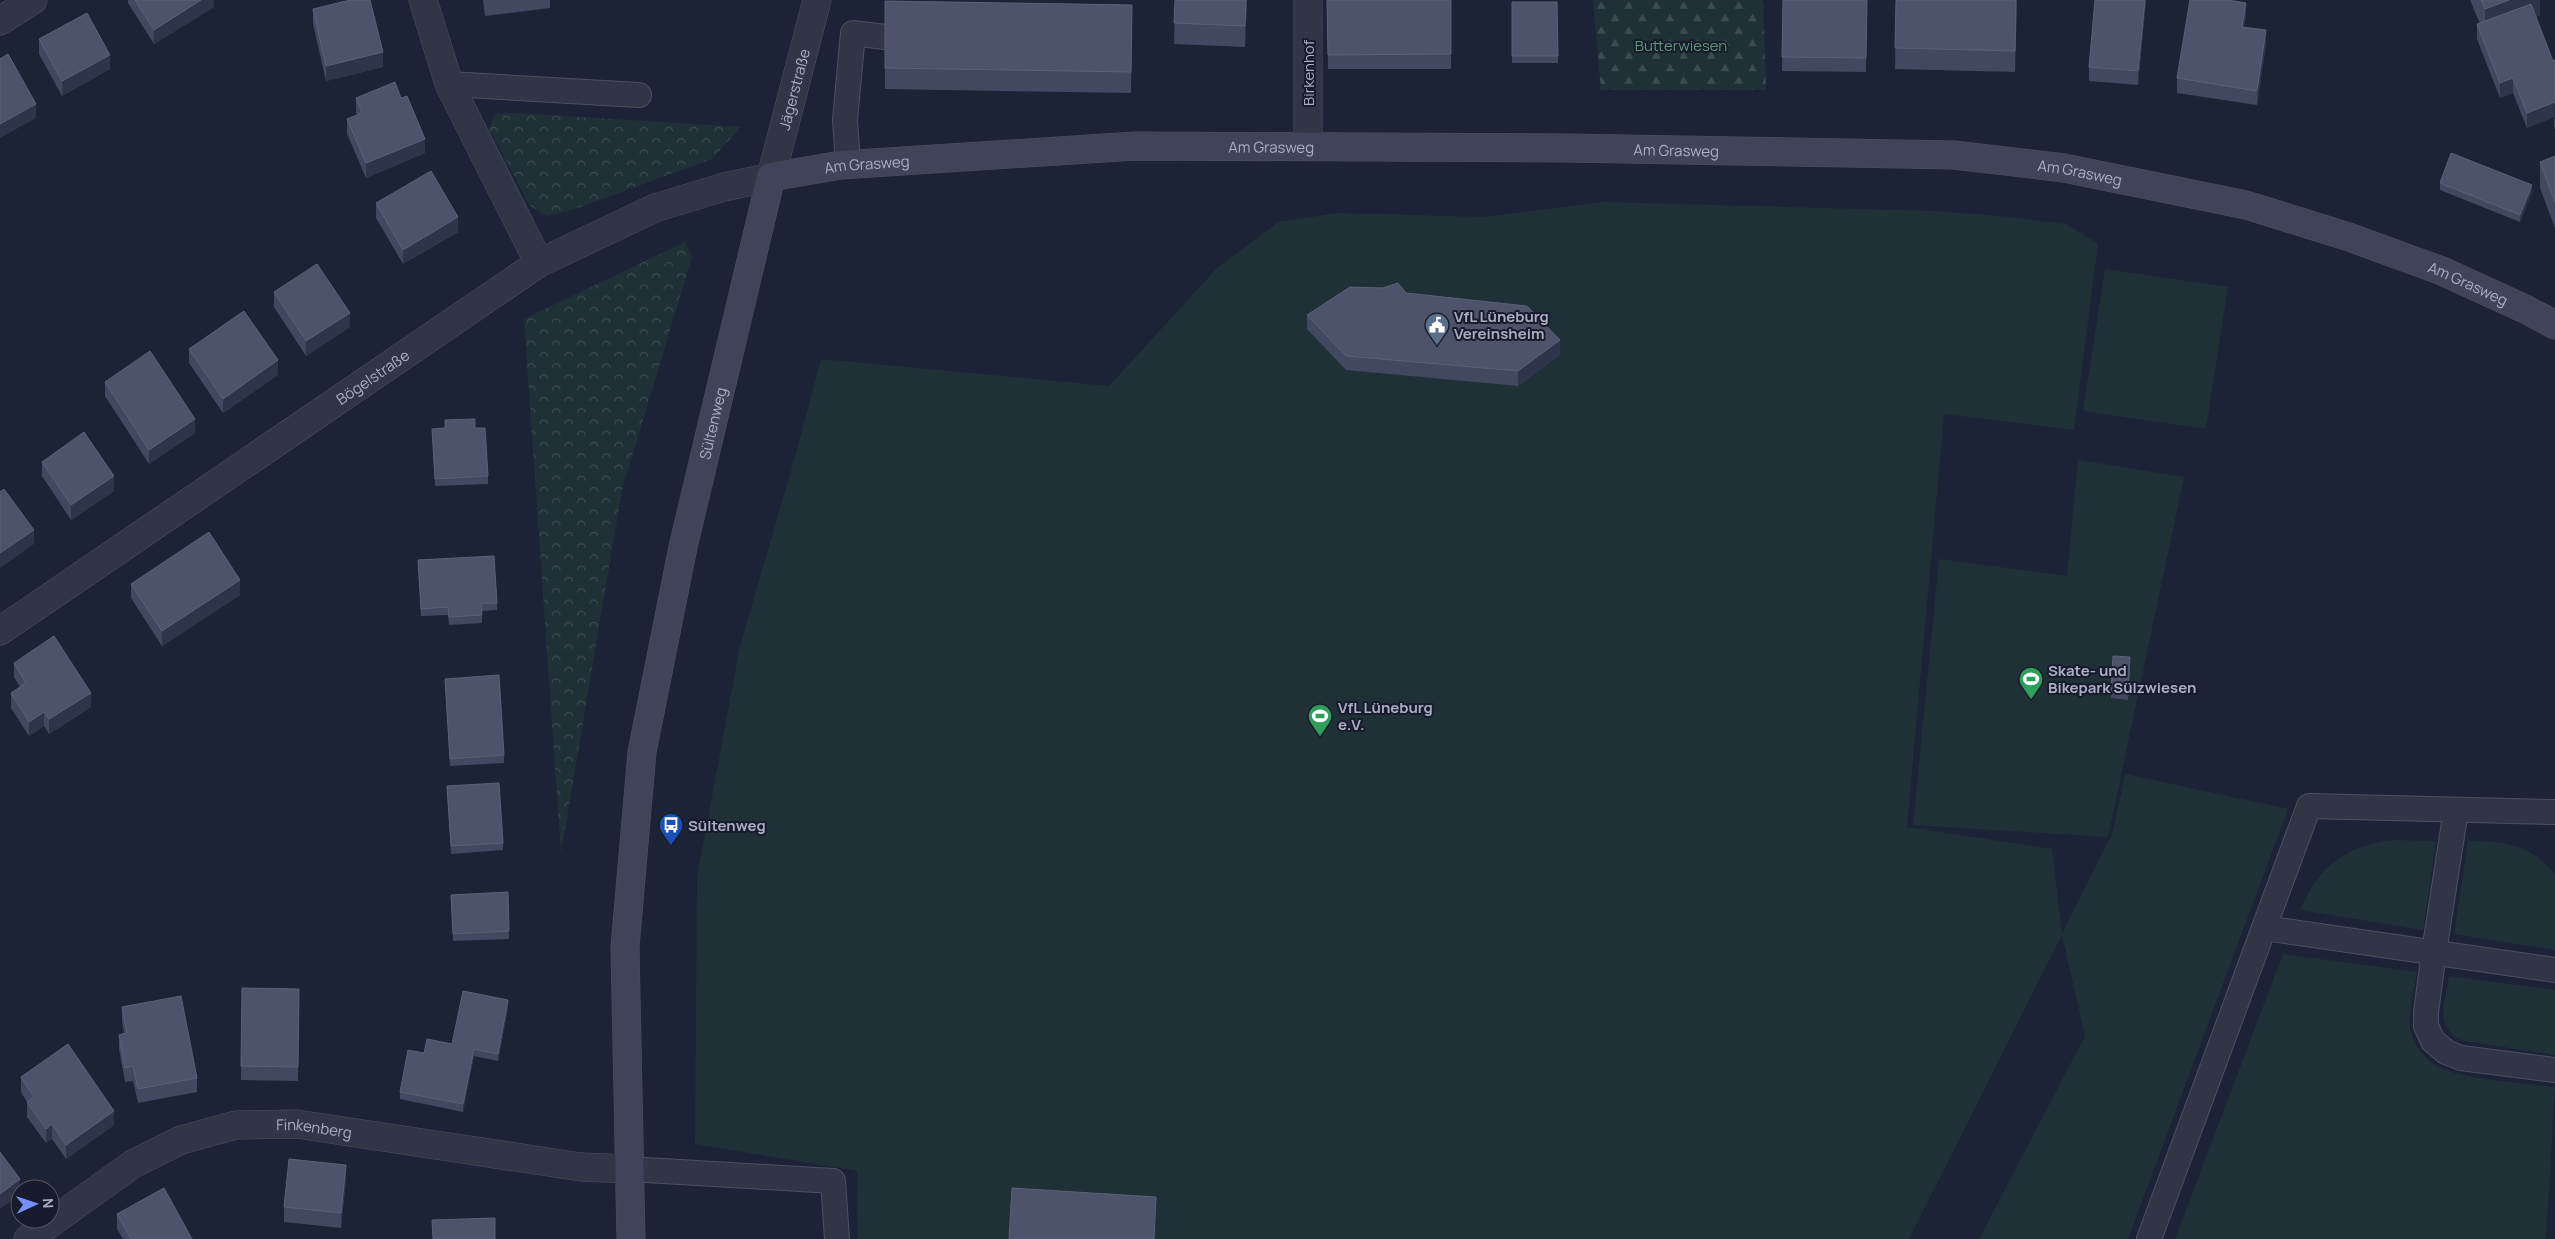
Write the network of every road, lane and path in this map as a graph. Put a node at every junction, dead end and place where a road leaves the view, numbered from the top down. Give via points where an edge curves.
1 (33, 0) edge
2 (423, 0) edge
3 (817, 0) edge
4 (1308, 0) edge
5 (0, 21) edge
6 (886, 36) edge
7 (449, 84) junction
8 (639, 95) dead end
9 (1308, 146) junction
10 (848, 165) junction
11 (772, 176) junction
12 (539, 263) junction
13 (2555, 325) edge
14 (0, 631) edge
15 (2456, 810) junction
16 (2555, 812) edge
17 (2264, 928) junction
18 (2434, 952) junction
19 (2555, 970) edge
20 (2555, 1070) edge
21 (629, 1169) junction
22 (28, 1239) edge
23 (631, 1239) edge
24 (837, 1239) edge
25 (2149, 1239) edge

1 - 5 street
2 - 7 street
3 - 11 street, Jägerstraße
4 - 9 street, Birkenhof
6 - 10 lane via 853,34 845,120
7 - 8 lane
7 - 12 street
9 - 10 main road, Am Grasweg via 1134,146
9 - 13 main road, Am Grasweg via 1922,152 2064,168 2246,205 2349,237 2442,271
10 - 11 main road, Am Grasweg
11 - 12 street, Bögelstraße via 655,208
11 - 21 main road, Sültenweg via 683,547 642,752 625,947
12 - 14 street, Bögelstraße
15 - 16 lane
15 - 17 lane via 2309,806
15 - 18 lane
17 - 18 lane
17 - 25 lane
18 - 19 lane
18 - 20 lane via 2426,1012 2426,1026 2433,1041 2446,1052 2461,1058
21 - 22 street, Finkenberg via 581,1167 297,1124 236,1125 181,1140 133,1164
21 - 23 main road, Sültenweg
21 - 24 lane via 833,1182

